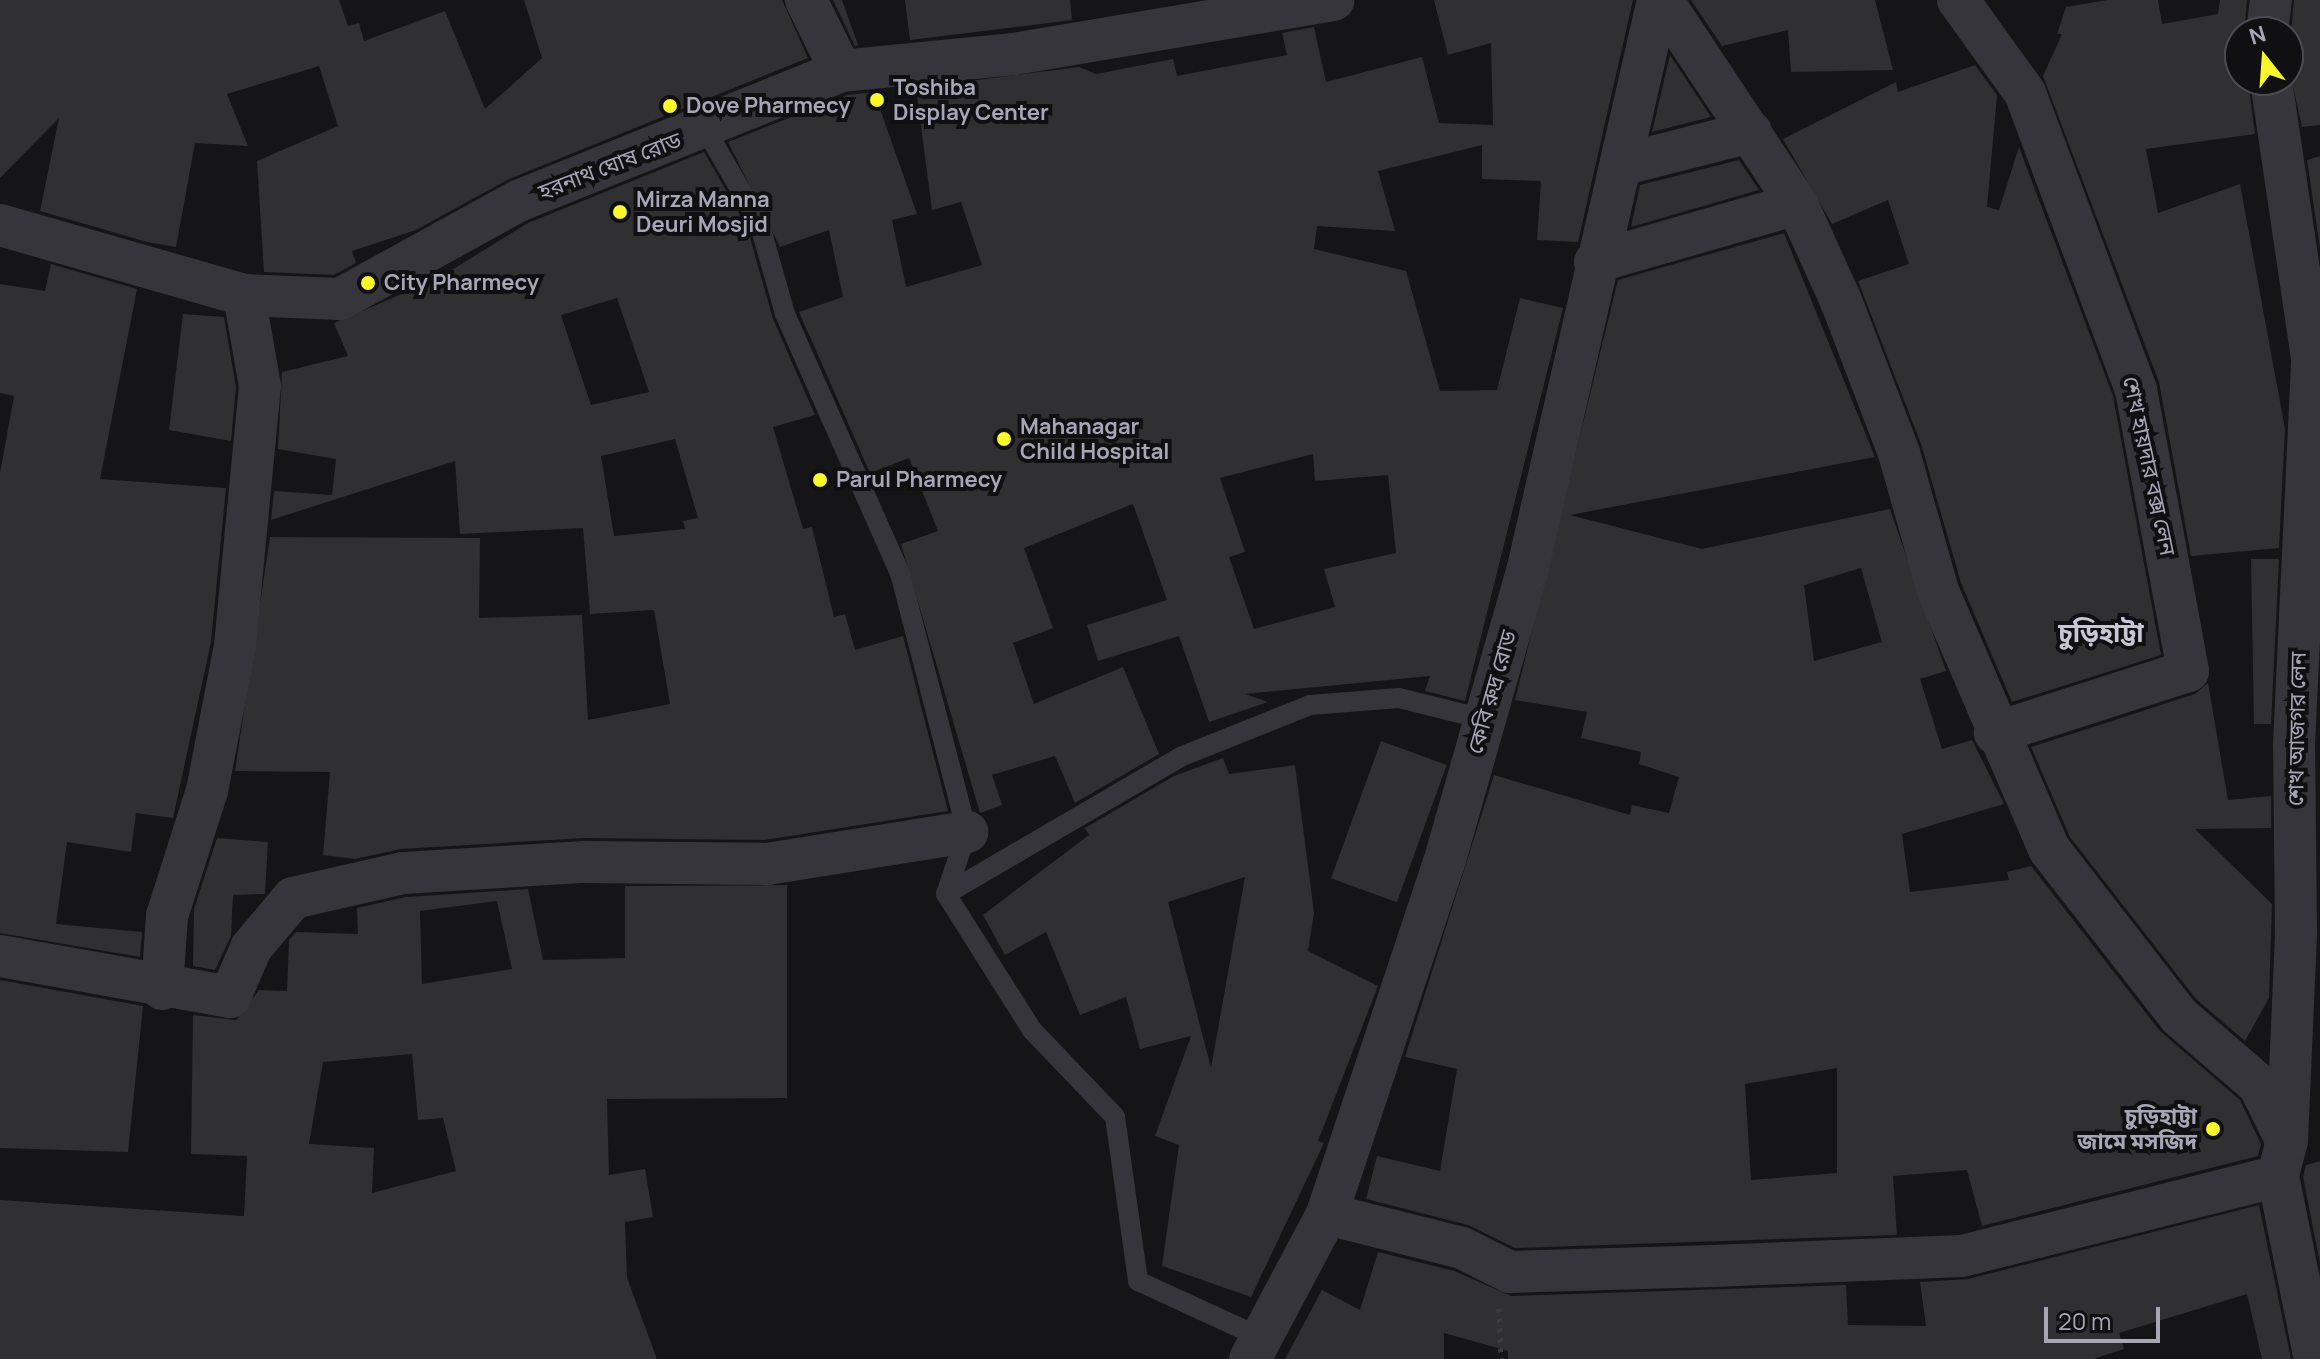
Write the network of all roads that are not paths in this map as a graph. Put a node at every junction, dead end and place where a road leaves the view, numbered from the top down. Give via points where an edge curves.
1 (806, 0) edge
2 (1333, 0) edge
3 (1660, 0) edge
4 (1958, 0) edge
5 (841, 71) junction
6 (2273, 96) edge
7 (706, 130) junction
8 (1751, 132) junction
9 (1625, 164) junction
10 (1797, 204) junction
11 (0, 225) edge
12 (1595, 262) junction
13 (244, 295) junction
14 (1483, 719) junction
15 (1995, 733) junction
16 (967, 832) junction
17 (946, 894) junction
18 (0, 956) edge
19 (162, 989) junction
20 (2295, 1150) edge
21 (1327, 1214) junction
22 (1256, 1348) edge
23 (2315, 1359) edge

1 - 5 street
2 - 5 street, হরনাথ ঘোষ রোড via 1060,48
3 - 8 street
3 - 9 street, কেবি রুদ্র রোড
4 - 15 street, শেখ হায়দার বক্স লেন via 2025,93 2136,390 2188,671
5 - 7 street, হরনাথ ঘোষ রোড
6 - 20 street, শেখ আজগর লেন via 2312,358 2294,745
7 - 13 street, হরনাথ ঘোষ রোড via 518,201 340,299
7 - 16 lane via 759,222 785,314 900,573
8 - 9 street
8 - 10 street
9 - 12 street, কেবি রুদ্র রোড
10 - 12 street
10 - 15 street via 1899,453 1938,591
11 - 13 street, হরনাথ ঘোষ রোড
12 - 14 street, কেবি রুদ্র রোড via 1527,572
13 - 19 street via 260,386 235,645 207,791 167,916
14 - 17 lane via 1399,698 1310,705 1180,757
14 - 21 street, কেবি রুদ্র রোড via 1422,938
15 - 20 street via 2049,849 2090,910 2179,1016 2259,1085
16 - 17 lane
16 - 19 street via 767,864 585,862 403,873 293,898 251,948 230,997
17 - 22 lane via 1032,1030 1115,1117 1138,1281
18 - 19 street
20 - 21 street via 1962,1256 1510,1272 1462,1248
20 - 23 street
21 - 22 street, কেবি রুদ্র রোড

